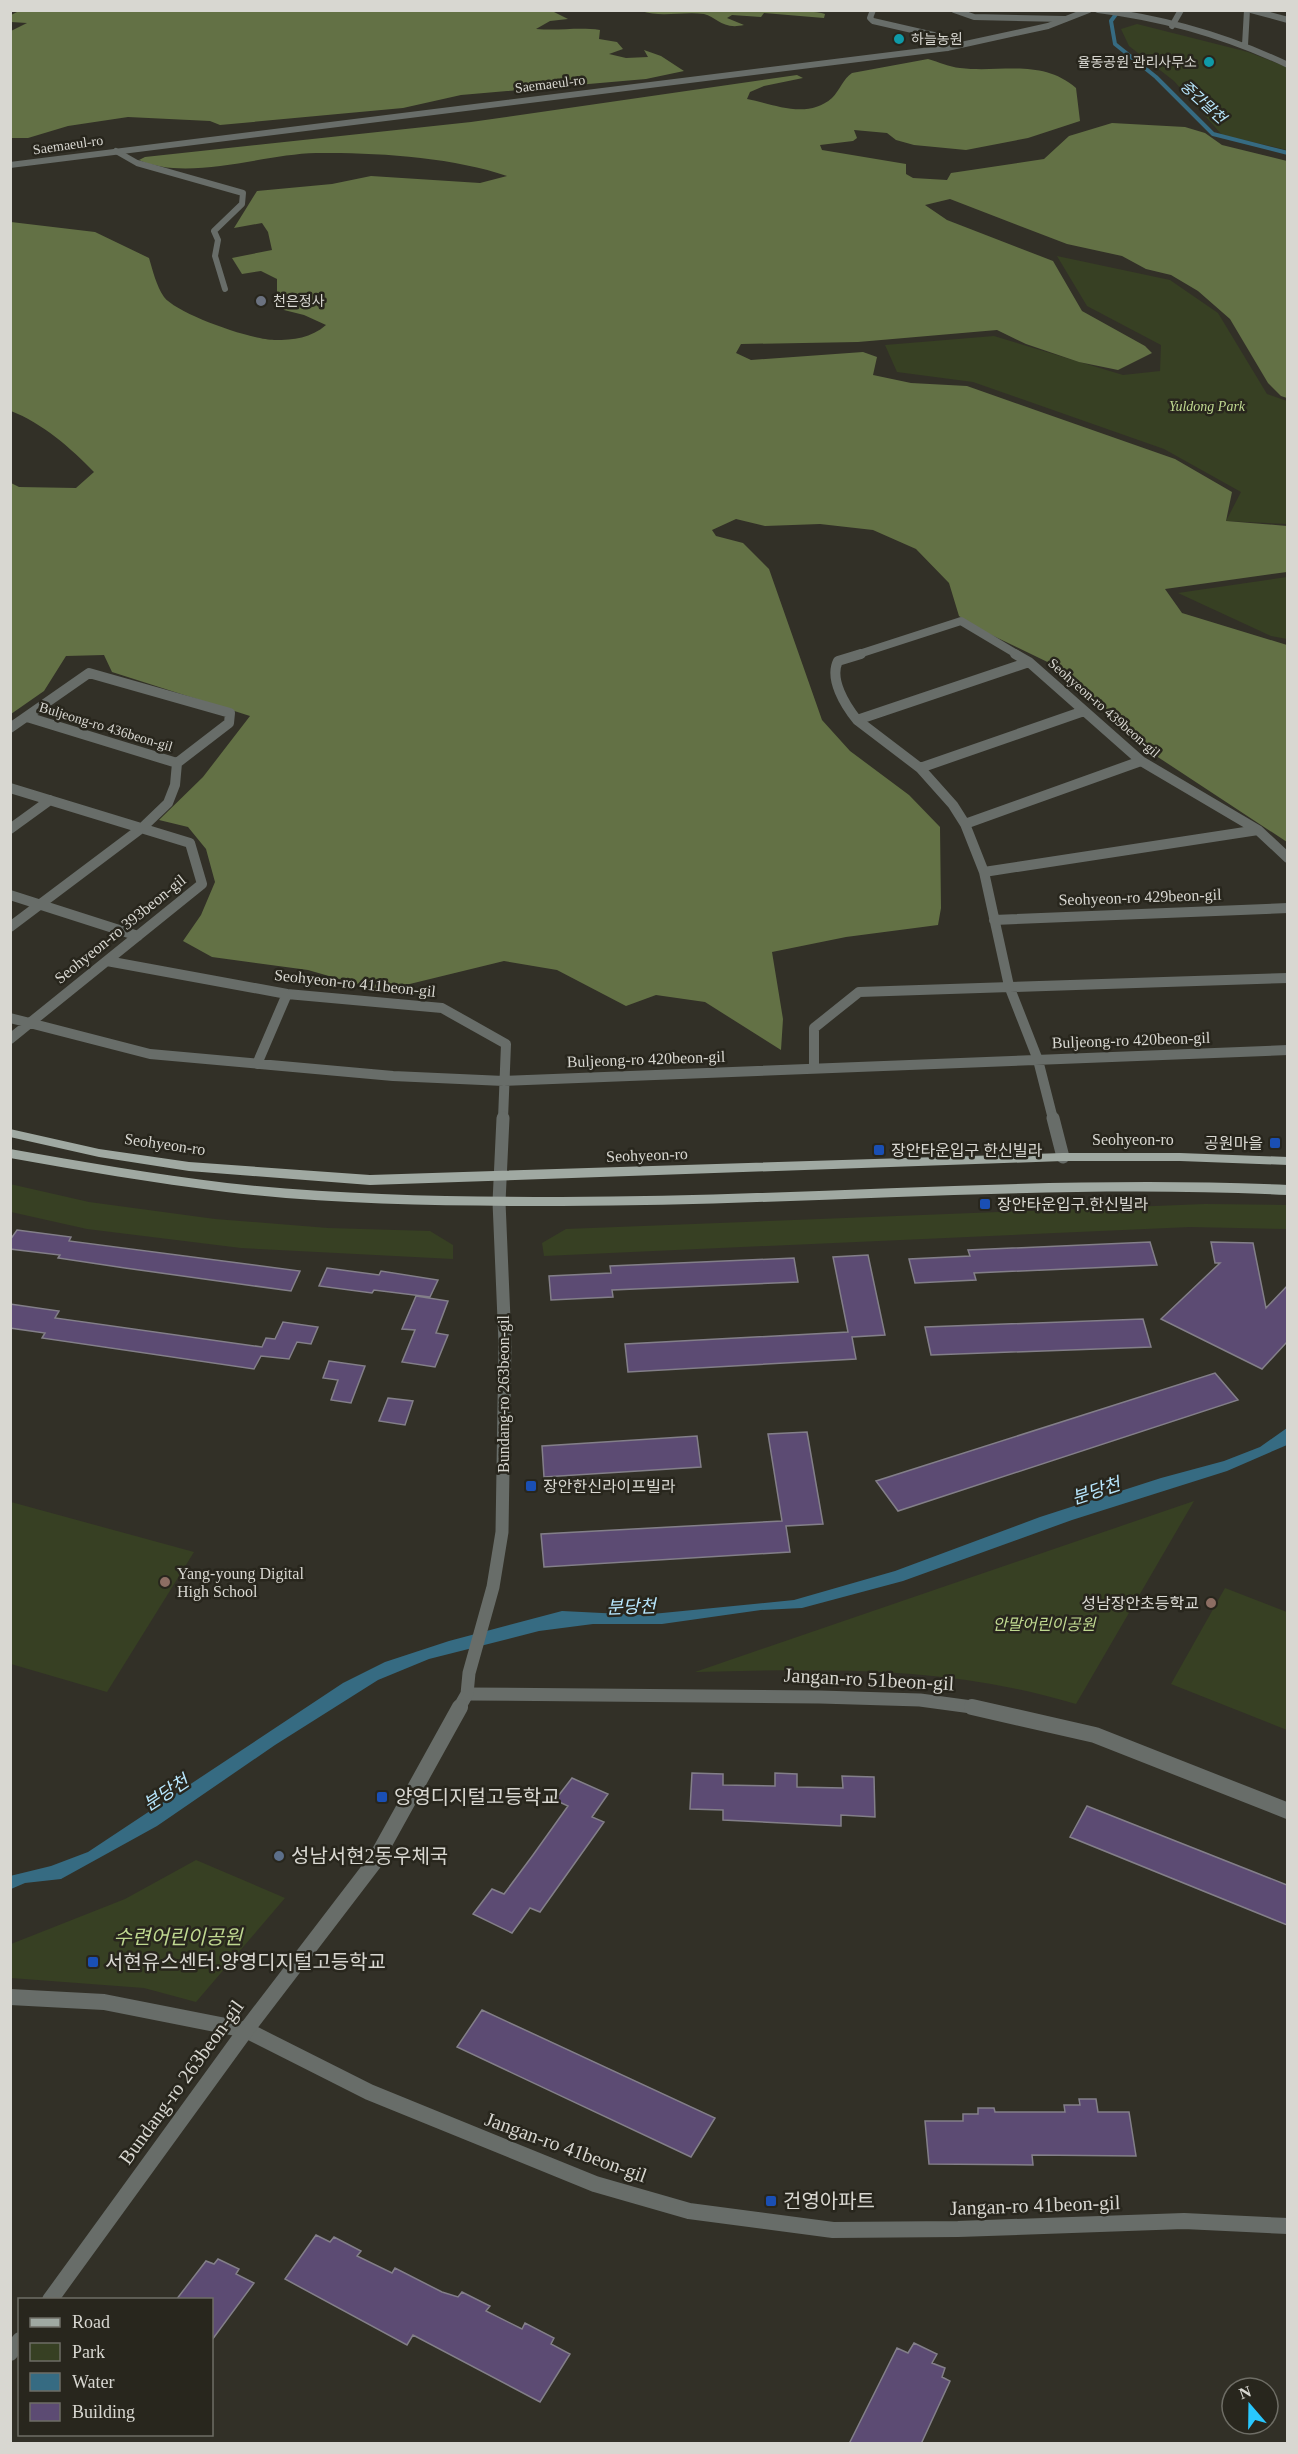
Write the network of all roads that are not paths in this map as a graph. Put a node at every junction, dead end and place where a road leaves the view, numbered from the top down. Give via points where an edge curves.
1 (873, 10) edge
2 (954, 10) edge
3 (1089, 10) edge
4 (1098, 10) edge
5 (1180, 10) edge
6 (1249, 10) edge
7 (1109, 12) edge
8 (1065, 19) junction
9 (1287, 20) edge
10 (1172, 26) junction
11 (1245, 45) junction
12 (947, 48) junction
13 (1285, 63) edge
14 (116, 151) junction
15 (10, 165) edge
16 (225, 289) dead end
17 (1029, 662) junction
18 (1084, 711) junction
19 (27, 717) junction
20 (857, 720) junction
21 (10, 728) edge
22 (1141, 761) junction
23 (177, 763) junction
24 (920, 768) junction
25 (10, 788) edge
26 (50, 800) junction
27 (965, 824) junction
28 (143, 826) junction
29 (10, 829) edge
30 (1258, 830) junction
31 (1287, 858) edge
32 (984, 872) junction
33 (10, 895) edge
34 (39, 904) junction
35 (1287, 908) edge
36 (994, 920) junction
37 (10, 927) edge
38 (138, 936) junction
39 (108, 961) junction
40 (1287, 978) edge
41 (1009, 986) junction
42 (287, 994) junction
43 (10, 1018) edge
44 (27, 1024) junction
45 (10, 1039) edge
46 (1287, 1050) edge
47 (1038, 1060) junction
48 (257, 1064) junction
49 (814, 1069) junction
50 (504, 1081) junction
51 (10, 1133) edge
52 (10, 1153) edge
53 (1063, 1157) junction
54 (1287, 1161) edge
55 (500, 1177) junction
56 (1287, 1190) edge
57 (499, 1202) junction
58 (467, 1694) junction
59 (1287, 1811) edge
60 (10, 1997) edge
61 (246, 2030) junction
62 (1287, 2226) edge
63 (51, 2298) edge

1 - 12 street via 873,21 934,35
2 - 8 street via 974,17
3 - 8 street, Saemaeul-ro
4 - 7 street
5 - 10 street
6 - 9 street
6 - 11 street
7 - 10 street
8 - 12 street, Saemaeul-ro
10 - 11 street
11 - 13 street
12 - 14 street, Saemaeul-ro
14 - 15 street, Saemaeul-ro
14 - 16 street via 137,163 243,193 242,204 214,231 218,240 215,256
17 - 18 street, Seohyeon-ro 439beon-gil
17 - 20 street
17 - 20 street, Seohyeon-ro 439beon-gil via 961,621 838,661 834,669 838,686
18 - 22 street, Seohyeon-ro 439beon-gil
18 - 24 street
19 - 21 street
19 - 23 street, Buljeong-ro 436beon-gil
19 - 23 street via 89,673 230,713 230,723
20 - 24 street
22 - 27 street
22 - 30 street, Seohyeon-ro 439beon-gil
23 - 28 street via 168,803
24 - 27 street
25 - 26 street
26 - 28 street
26 - 29 street
27 - 32 street
28 - 34 street
28 - 38 street, Seohyeon-ro 393beon-gil via 190,843 201,884
30 - 31 street, Seohyeon-ro 439beon-gil
30 - 32 street
32 - 36 street
33 - 34 street
34 - 37 street
34 - 38 street
35 - 36 street, Seohyeon-ro 429beon-gil
36 - 41 street
38 - 39 street, Seohyeon-ro 393beon-gil
39 - 42 street, Seohyeon-ro 411beon-gil
39 - 44 street, Seohyeon-ro 393beon-gil
40 - 41 street
41 - 47 street
41 - 49 street via 859,992 814,1028
42 - 48 street
42 - 50 street, Seohyeon-ro 411beon-gil via 442,1008 506,1044
43 - 44 street, Buljeong-ro 420beon-gil
44 - 45 street, Seohyeon-ro 393beon-gil
44 - 48 street, Buljeong-ro 420beon-gil via 150,1054
46 - 47 street, Buljeong-ro 420beon-gil
47 - 49 street, Buljeong-ro 420beon-gil
47 - 53 street
48 - 50 street, Buljeong-ro 420beon-gil
49 - 50 street, Buljeong-ro 420beon-gil
50 - 55 street, Seohyeon-ro 411beon-gil
51 - 55 main road, Seohyeon-ro via 157,1162 269,1174 370,1180
52 - 57 main road via 176,1184
53 - 54 main road, Seohyeon-ro
53 - 55 main road, Seohyeon-ro
55 - 57 street, Seohyeon-ro 411beon-gil
56 - 57 main road via 1073,1187
57 - 58 street, Bundang-ro 263beon-gil via 505,1391 502,1532
58 - 59 street, Jangan-ro 51beon-gil via 820,1697 961,1704 1095,1735
58 - 61 street, Bundang-ro 263beon-gil via 373,1864
60 - 61 street, Jangan-ro 41beon-gil via 104,2002
61 - 62 street, Jangan-ro 41beon-gil via 402,2106 595,2184 689,2211 833,2230 1184,2221
61 - 63 street, Bundang-ro 263beon-gil

